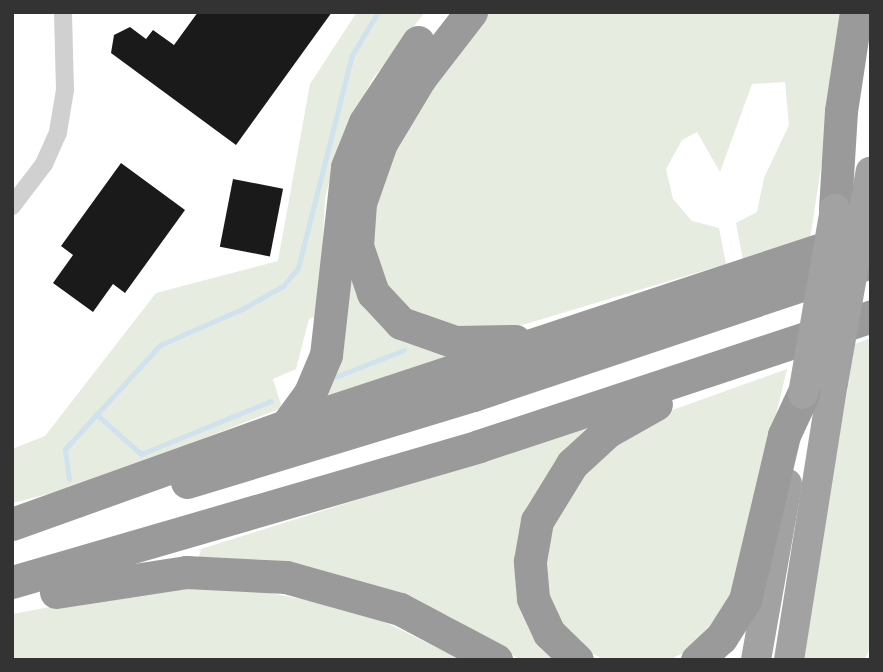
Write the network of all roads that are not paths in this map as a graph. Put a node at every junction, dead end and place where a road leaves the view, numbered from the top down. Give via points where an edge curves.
1 (63, 12) edge
2 (441, 12) edge
3 (471, 12) edge
4 (856, 12) edge
5 (870, 12) edge
6 (869, 184) edge
7 (12, 206) edge
8 (835, 209) junction
9 (871, 233) edge
10 (871, 262) edge
11 (664, 304) junction
12 (871, 316) edge
13 (764, 351) junction
14 (818, 388) junction
15 (286, 426) junction
16 (12, 525) edge
17 (12, 582) edge
18 (12, 601) edge
19 (789, 651) edge
20 (496, 660) edge
21 (577, 660) edge
22 (697, 660) edge
23 (756, 660) edge

1 - 7 street via 65,90 58,132 40,170
2 - 15 highway via 390,81 355,146 341,194 326,355 310,393
3 - 11 highway via 414,87 367,177 357,246 373,293 415,330 483,344
4 - 8 highway via 841,111
5 - 8 highway
6 - 14 highway, bridge
8 - 14 highway, bridge
9 - 11 highway
10 - 16 highway via 385,423 80,512
11 - 15 highway
12 - 13 highway
13 - 17 highway via 479,446
13 - 21 highway via 723,378 608,431 548,496 533,533 530,586 549,633
14 - 19 highway
14 - 22 highway via 784,435 745,600
14 - 23 highway
15 - 16 highway
18 - 20 highway via 167,573 276,576 400,609

